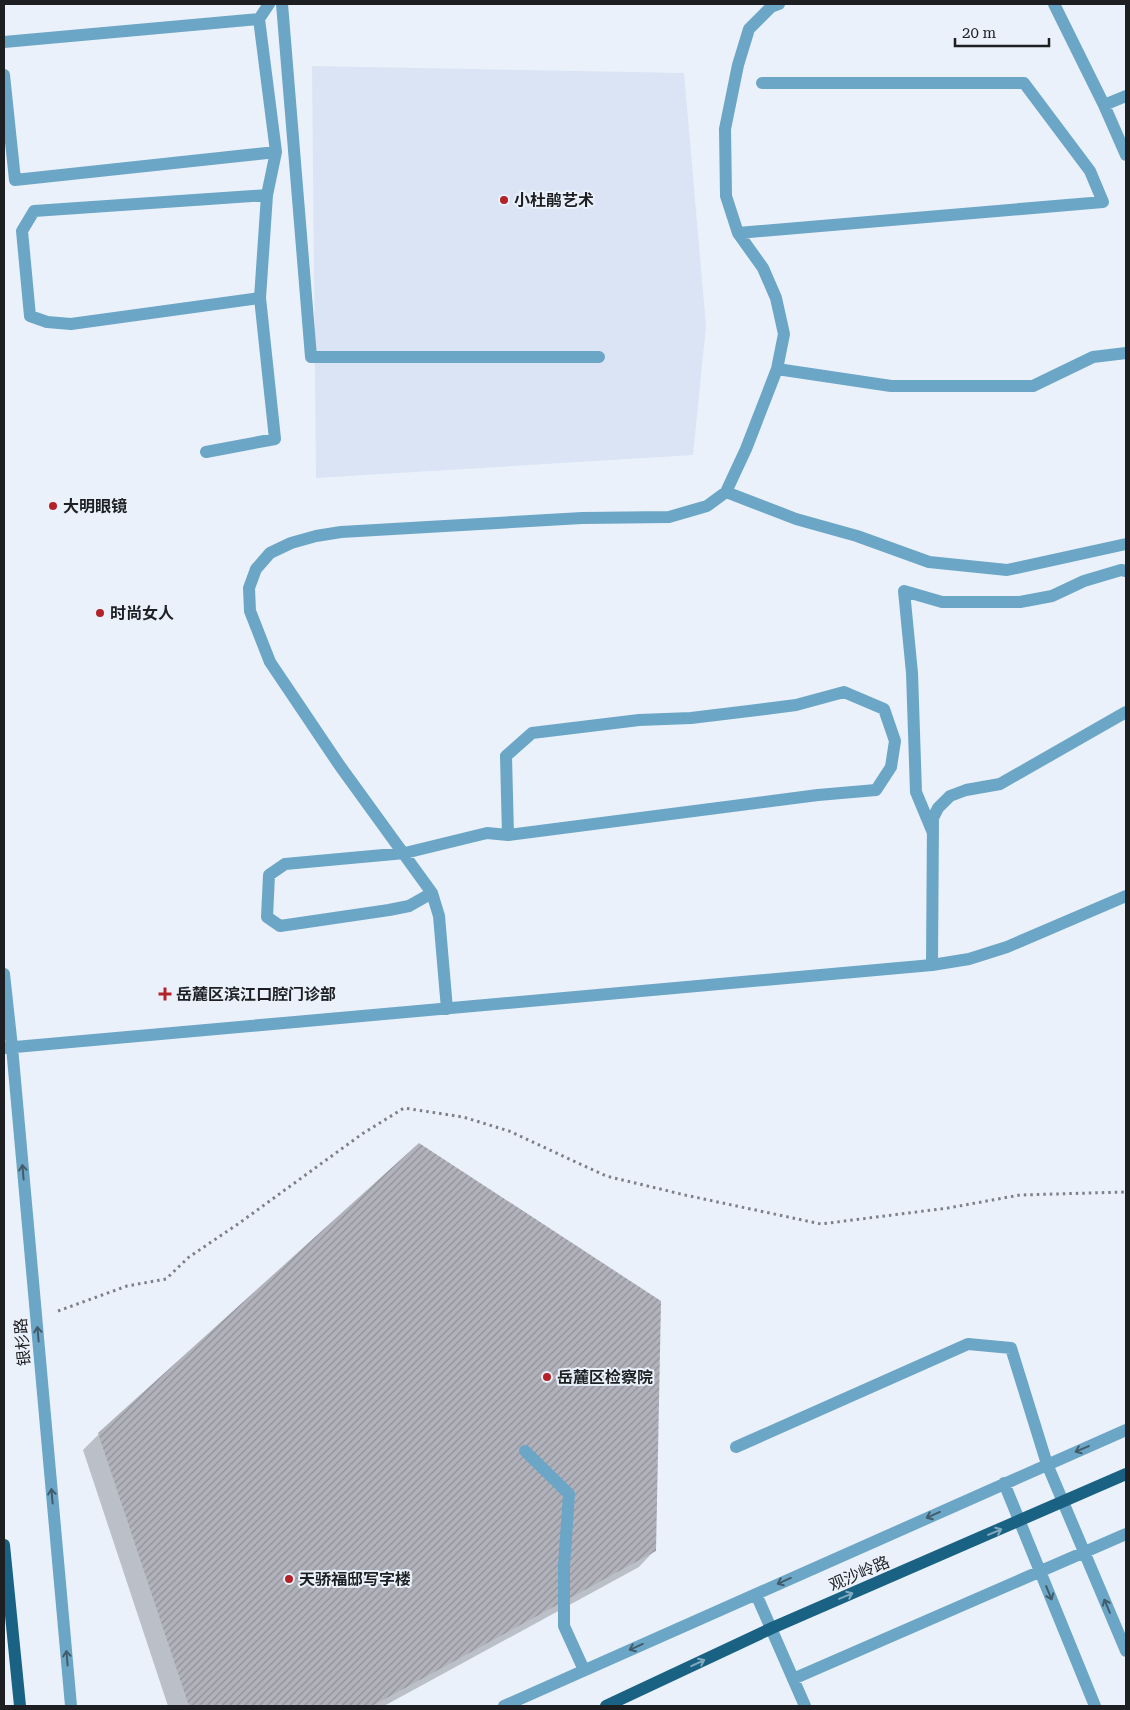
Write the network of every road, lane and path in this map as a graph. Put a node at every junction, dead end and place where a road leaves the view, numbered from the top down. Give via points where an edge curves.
1 (269, 4) edge
2 (282, 4) edge
3 (779, 4) edge
4 (1054, 4) edge
5 (258, 20) junction
6 (4, 42) edge
7 (4, 75) edge
8 (762, 83) dead end
9 (1126, 96) edge
10 (1104, 105) junction
11 (276, 152) junction
12 (1126, 155) edge
13 (267, 194) junction
14 (738, 234) junction
15 (260, 298) junction
16 (1126, 353) edge
17 (598, 357) dead end
18 (778, 368) junction
19 (206, 452) dead end
20 (726, 492) junction
21 (1126, 544) edge
22 (1126, 571) edge
23 (1126, 712) edge
24 (933, 834) junction
25 (508, 835) junction
26 (405, 853) junction
27 (432, 893) junction
28 (1126, 896) edge
29 (932, 966) junction
30 (4, 974) edge
31 (447, 1009) junction
32 (8, 1047) edge
33 (1126, 1192) edge
34 (36, 1319) junction
35 (1126, 1430) edge
36 (736, 1446) dead end
37 (525, 1451) dead end
38 (1047, 1464) junction
39 (1126, 1474) edge
40 (1004, 1483) junction
41 (1064, 1502) junction
42 (1020, 1521) junction
43 (1126, 1534) edge
44 (4, 1545) edge
45 (1085, 1552) junction
46 (1041, 1571) junction
47 (756, 1594) junction
48 (772, 1628) junction
49 (1126, 1651) edge
50 (584, 1670) junction
51 (793, 1679) junction
52 (20, 1706) edge
53 (71, 1706) edge
54 (504, 1706) edge
55 (606, 1706) edge
56 (805, 1706) edge
57 (1095, 1706) edge

1 - 5 street
2 - 17 street via 311,357
3 - 14 street via 749,29 725,129 726,196
4 - 10 street
5 - 6 street
5 - 11 street
7 - 11 street via 15,180
8 - 14 street via 1024,83 1090,171 1103,202
9 - 10 street
10 - 12 street
11 - 13 street
13 - 15 street
13 - 15 street via 34,211 22,231 30,316 47,322 71,324
14 - 18 street via 763,268 776,298 784,334
15 - 19 street via 275,439
16 - 18 street via 1093,357 1033,386 891,386
18 - 20 street
20 - 21 street via 796,519 857,536 929,562 1007,570
20 - 26 street via 707,506 669,517 582,518 341,532 291,543 270,553 256,569 249,588 250,611 270,662 340,766
22 - 24 street via 1084,581 1052,596 1020,602 942,602 904,591 912,673 916,792
23 - 24 street via 1000,784 950,796 933,818
24 - 29 street
25 - 25 street via 506,756 532,733 796,705 844,692 884,709 895,741 891,767 876,790 818,794
25 - 26 street via 487,833
26 - 27 street
26 - 27 street via 285,864 269,874 267,917 280,926 409,906
27 - 31 street via 439,916
28 - 29 street via 1007,947
29 - 31 street
30 - 32 street, 银杉路
31 - 32 street
34 -> 32 street, 银杉路
33 - 34 path via 1020,1195 821,1224 606,1176 509,1131 463,1117 404,1108 362,1134 190,1257 166,1279 127,1286
53 -> 34 street, 银杉路
35 -> 38 street
36 - 38 street via 968,1344 1011,1348
37 - 50 street via 569,1494 564,1626
38 - 40 street
38 - 41 street
39 - 41 main road, 观沙岭路
40 - 42 street
40 -> 47 street
41 - 42 main road, 观沙岭路
41 - 45 street
42 - 46 street
48 -> 42 main road, 观沙岭路
43 - 45 street
44 - 52 main road
45 - 46 street
49 -> 45 street
46 - 51 street
46 -> 57 street
47 - 48 street
47 -> 50 street
48 - 51 street
55 -> 48 main road, 观沙岭路
50 - 54 street
51 - 56 street

